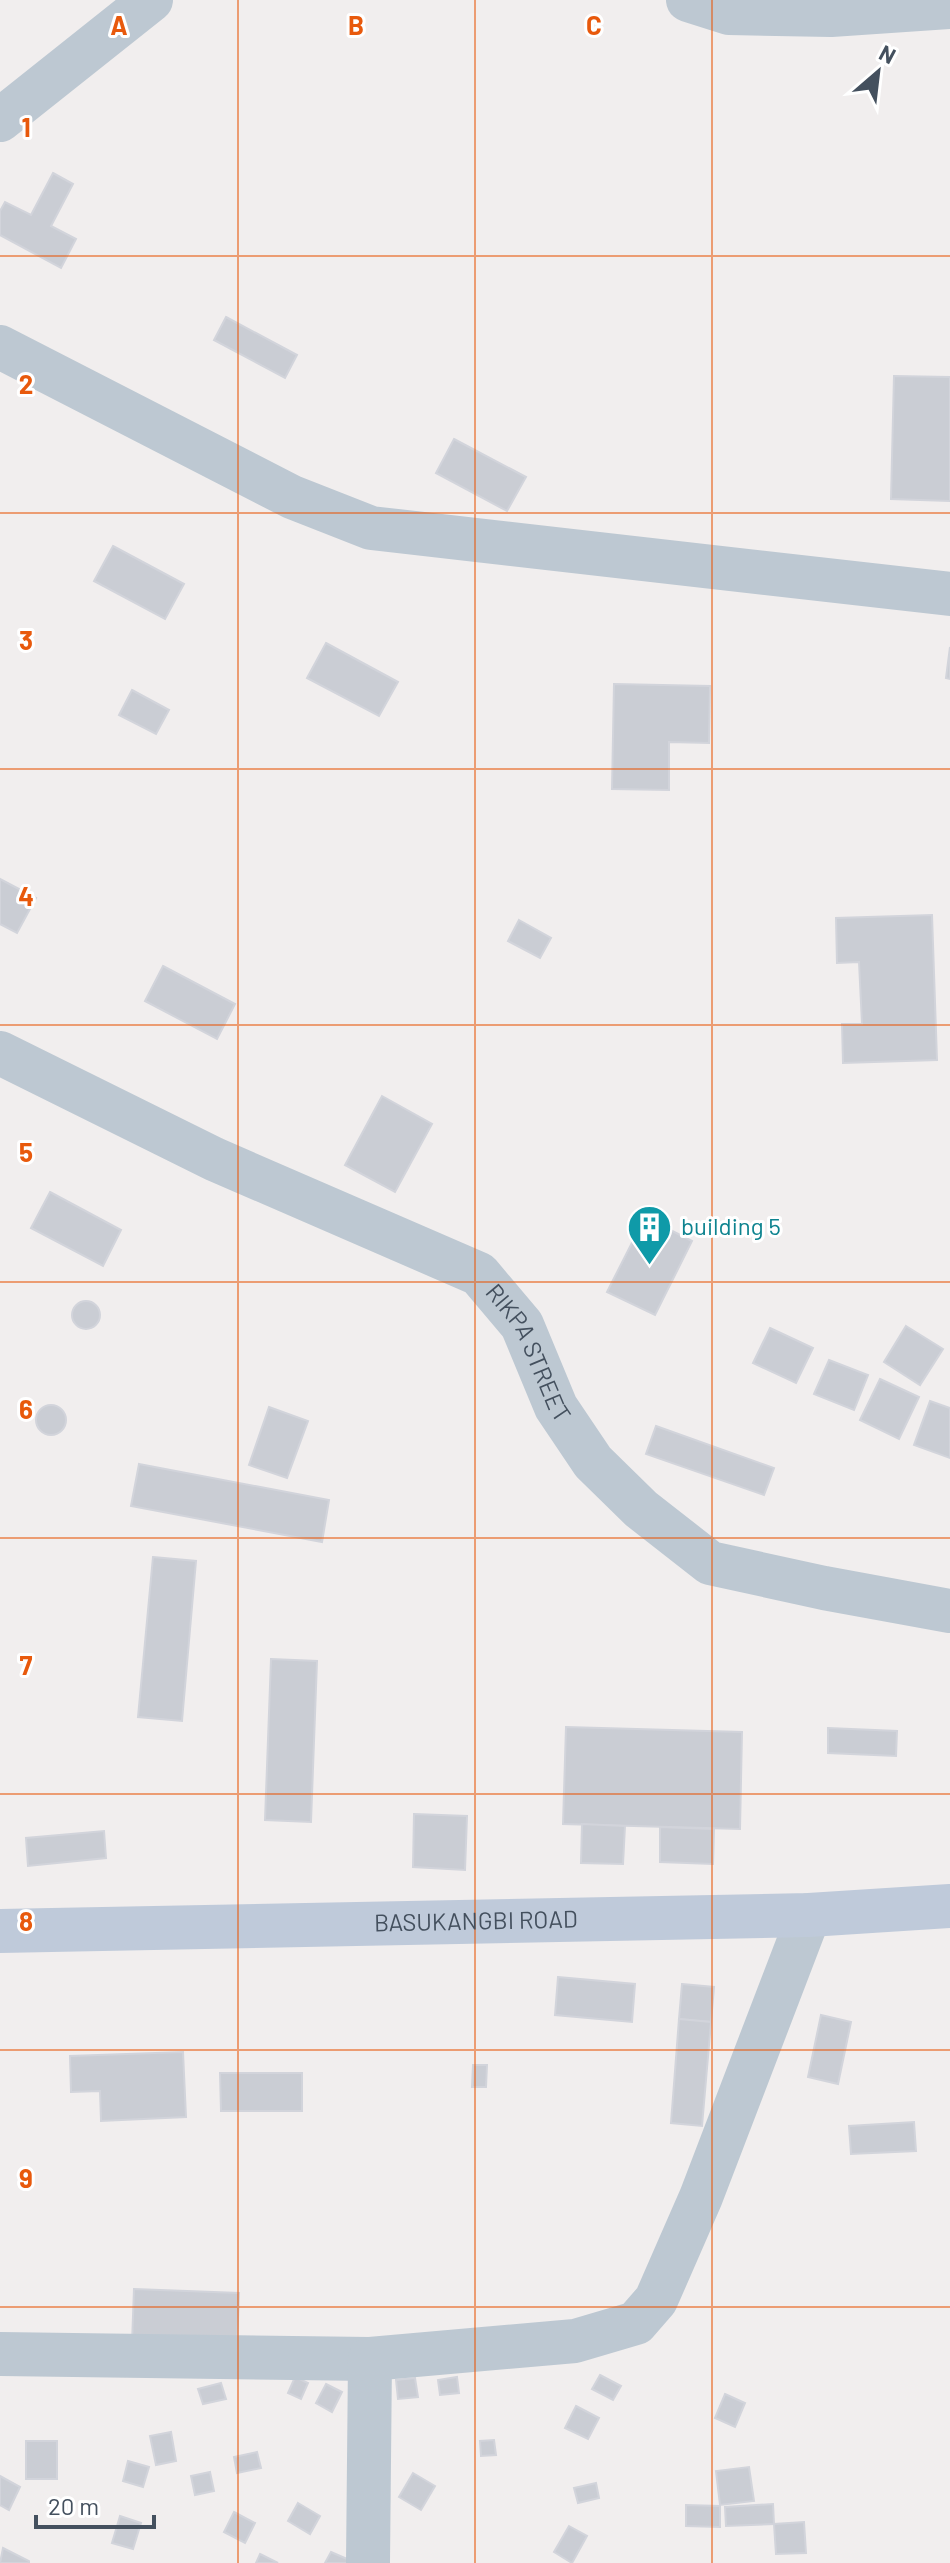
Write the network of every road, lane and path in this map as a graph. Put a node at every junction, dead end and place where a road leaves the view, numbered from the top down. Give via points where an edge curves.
1 (151, 0) edge
2 (688, 0) edge
3 (950, 7) edge
4 (0, 120) edge
5 (0, 347) edge
6 (950, 594) edge
7 (0, 1053) edge
8 (950, 1611) edge
9 (950, 1906) edge
10 (809, 1915) junction
11 (0, 1931) edge
12 (0, 2354) edge
13 (370, 2359) junction
14 (368, 2563) edge

1 - 4 street
2 - 3 street via 729,13 831,15
5 - 6 street via 292,497 371,528
7 - 8 street, RIKPA STREET via 214,1159 479,1274 522,1325 556,1407 593,1462 641,1509 710,1563
9 - 10 street, BASUKANGBI ROAD
10 - 11 street, BASUKANGBI ROAD
10 - 13 street via 701,2197 656,2300 636,2323 575,2341
12 - 13 street
13 - 14 street

